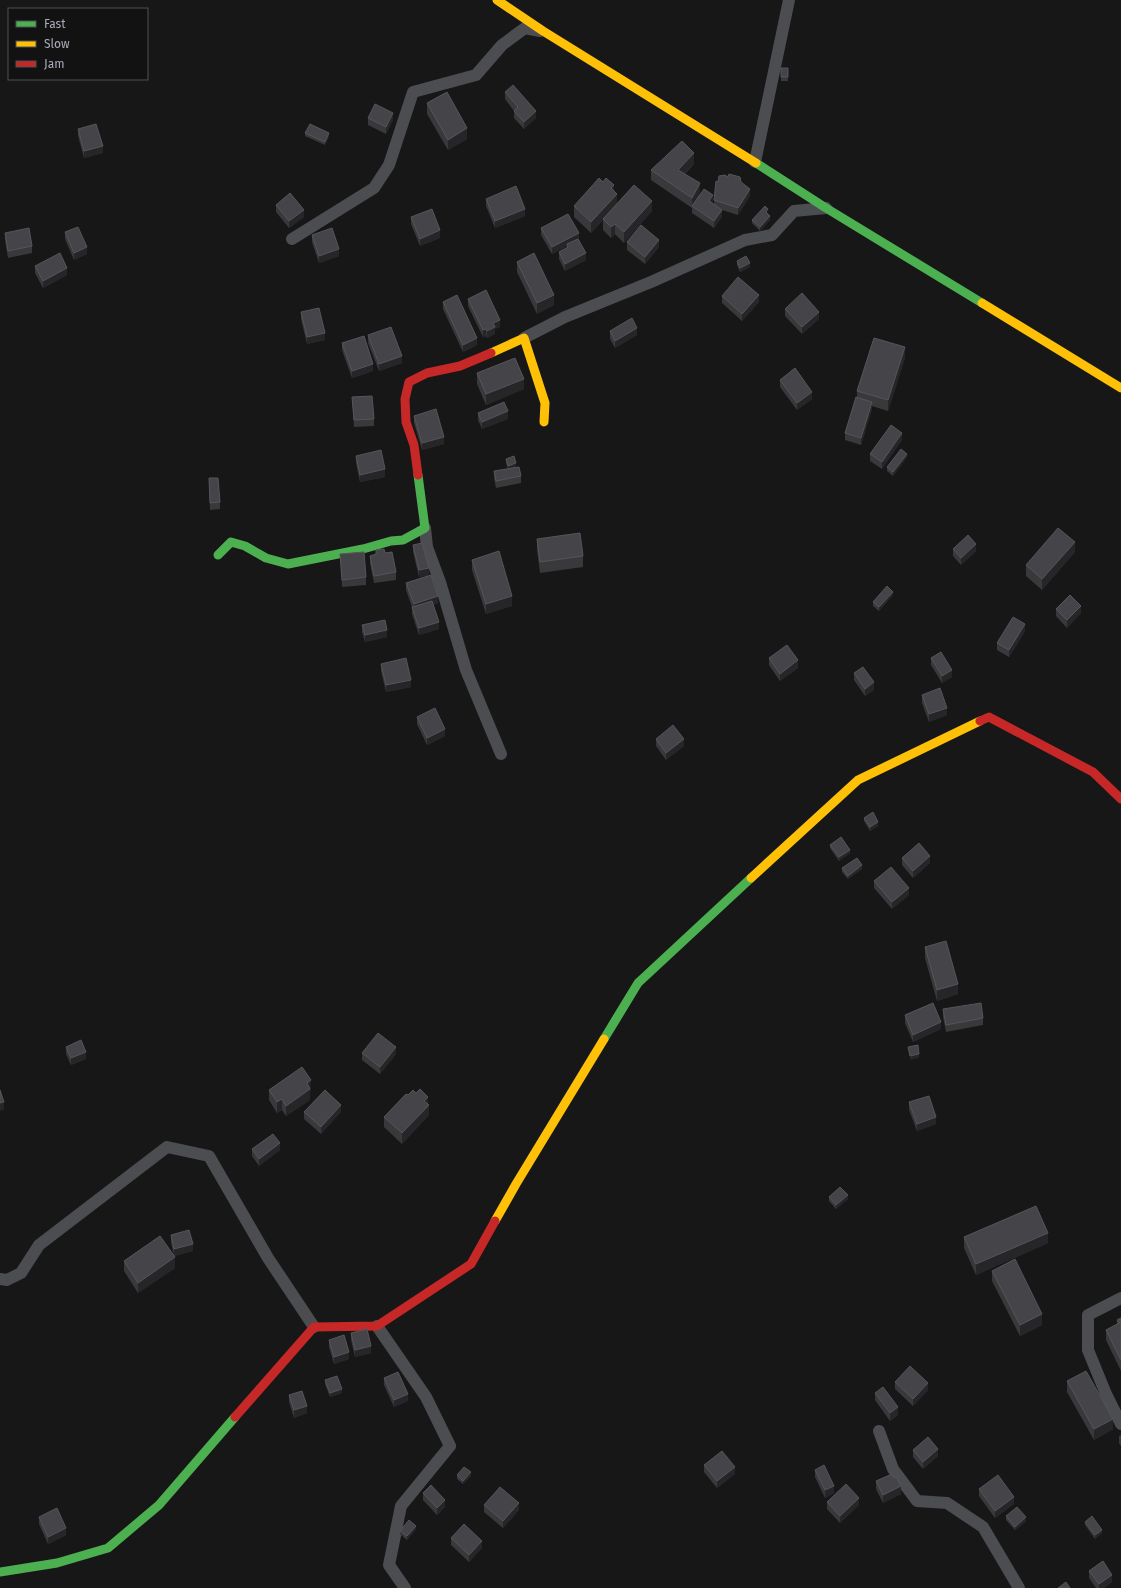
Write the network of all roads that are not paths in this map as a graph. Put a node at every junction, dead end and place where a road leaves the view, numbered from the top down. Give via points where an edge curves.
1 (497, 0) edge
2 (788, 0) edge
3 (543, 31) junction
4 (756, 162) junction
5 (826, 208) junction
6 (292, 239) dead end
7 (524, 338) junction
8 (1121, 388) edge
9 (544, 422) dead end
10 (425, 528) junction
11 (218, 555) dead end
12 (501, 754) dead end
13 (1121, 799) edge
14 (0, 1279) edge
15 (1121, 1298) edge
16 (377, 1326) junction
17 (314, 1327) junction
18 (1121, 1424) edge
19 (880, 1432) dead end
20 (0, 1572) edge
21 (405, 1588) edge
22 (1019, 1588) edge

1 - 3 street
2 - 4 street
3 - 4 street
3 - 6 street via 525,28 502,45 476,74 413,92 389,165 374,188
4 - 5 street
5 - 7 street via 794,211 772,235 745,240 565,317
5 - 8 street
7 - 9 street via 545,402
7 - 10 street via 460,366 427,373 409,382 405,400 406,422 414,446
10 - 11 street via 404,540 288,564 266,558 245,546 231,542
10 - 12 street via 427,547 466,670
13 - 16 street via 1093,772 989,717 858,780 638,983 516,1184 471,1264
14 - 17 street via 7,1280 21,1273 38,1245 167,1146 209,1156 268,1258
15 - 18 street via 1088,1316 1088,1350
16 - 17 street
16 - 21 street via 426,1397 450,1446 401,1506 389,1565
17 - 20 street via 159,1504 108,1548 57,1563
19 - 22 street via 893,1469 917,1501 947,1503 983,1527

